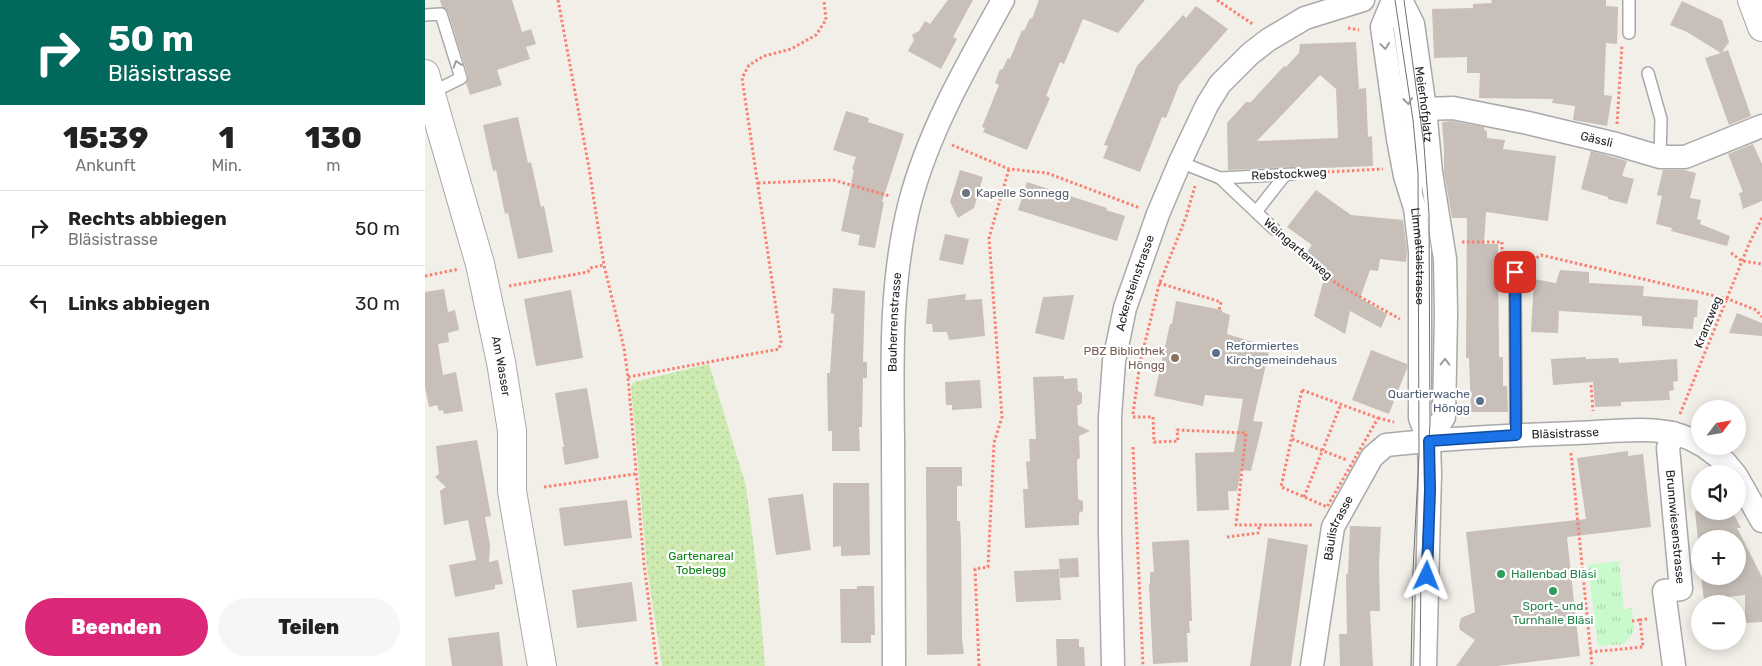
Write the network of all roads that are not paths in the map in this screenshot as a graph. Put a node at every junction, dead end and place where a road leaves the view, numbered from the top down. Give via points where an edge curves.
1 (1003, 0) edge
2 (1363, 0) edge
3 (1393, 0) edge
4 (1400, 0) edge
5 (1629, 0) edge
6 (1751, 0) edge
7 (425, 15) edge
8 (1762, 27) edge
9 (1629, 34) road end
10 (1648, 73) dead end
11 (428, 83) edge
12 (1425, 109) junction
13 (1762, 126) edge
14 (1660, 157) junction
15 (1190, 166) junction
16 (1220, 178) junction
17 (1426, 209) junction
18 (1256, 212) junction
19 (1274, 229) road end
20 (1515, 272) road end
21 (1673, 433) junction
22 (1516, 435) junction
23 (1691, 438) edge
24 (1429, 441) junction
25 (1716, 455) edge
26 (1728, 465) edge
27 (1746, 493) edge
28 (1762, 521) edge
29 (542, 666) edge
30 (894, 666) edge
31 (1113, 666) edge
32 (1312, 666) edge
33 (1425, 666) edge
34 (1674, 666) edge

1 - 30 street, Bauherrenstrasse via 961,76 933,138 911,201 899,254 892,328
2 - 15 street, Ackersteinstrasse via 1305,18 1250,54 1220,84 1207,105
3 -> 17 street via 1382,27 1397,139 1405,176
4 - 12 street, Meierhofplatz via 1413,24
4 -> 17 lane via 1399,25 1418,173
5 - 9 lane
6 - 8 street
11 -> 7 lane via 461,78 441,14
10 - 14 lane via 1661,119
11 - 29 street, Am Wasser via 480,264 501,362 512,431 512,491
12 - 14 street, Gässli via 1453,108 1528,123
12 - 17 street, Meierhofplatz via 1431,172
13 - 14 street, Gässli via 1685,157
15 - 16 lane, Rebstockweg
15 - 31 street, Ackersteinstrasse via 1158,214 1125,308 1114,361 1110,417
16 - 18 lane, Weingartenweg
16 - 18 lane, Rebstockweg via 1289,174
17 - 24 street, Limmattalstrasse via 1420,259 1420,418
18 - 19 lane, Weingartenweg
20 - 22 lane
21 - 22 street, Bläsistrasse via 1643,430
21 - 23 street, Bläsistrasse
21 - 34 street, Brunnwiesenstrasse via 1668,448 1681,589 1664,591
22 - 24 street, Bläsistrasse
24 - 32 street, Bäulistrasse via 1386,446 1372,457 1333,527
24 - 33 street, Limmattalstrasse
25 - 26 street
27 - 28 street

